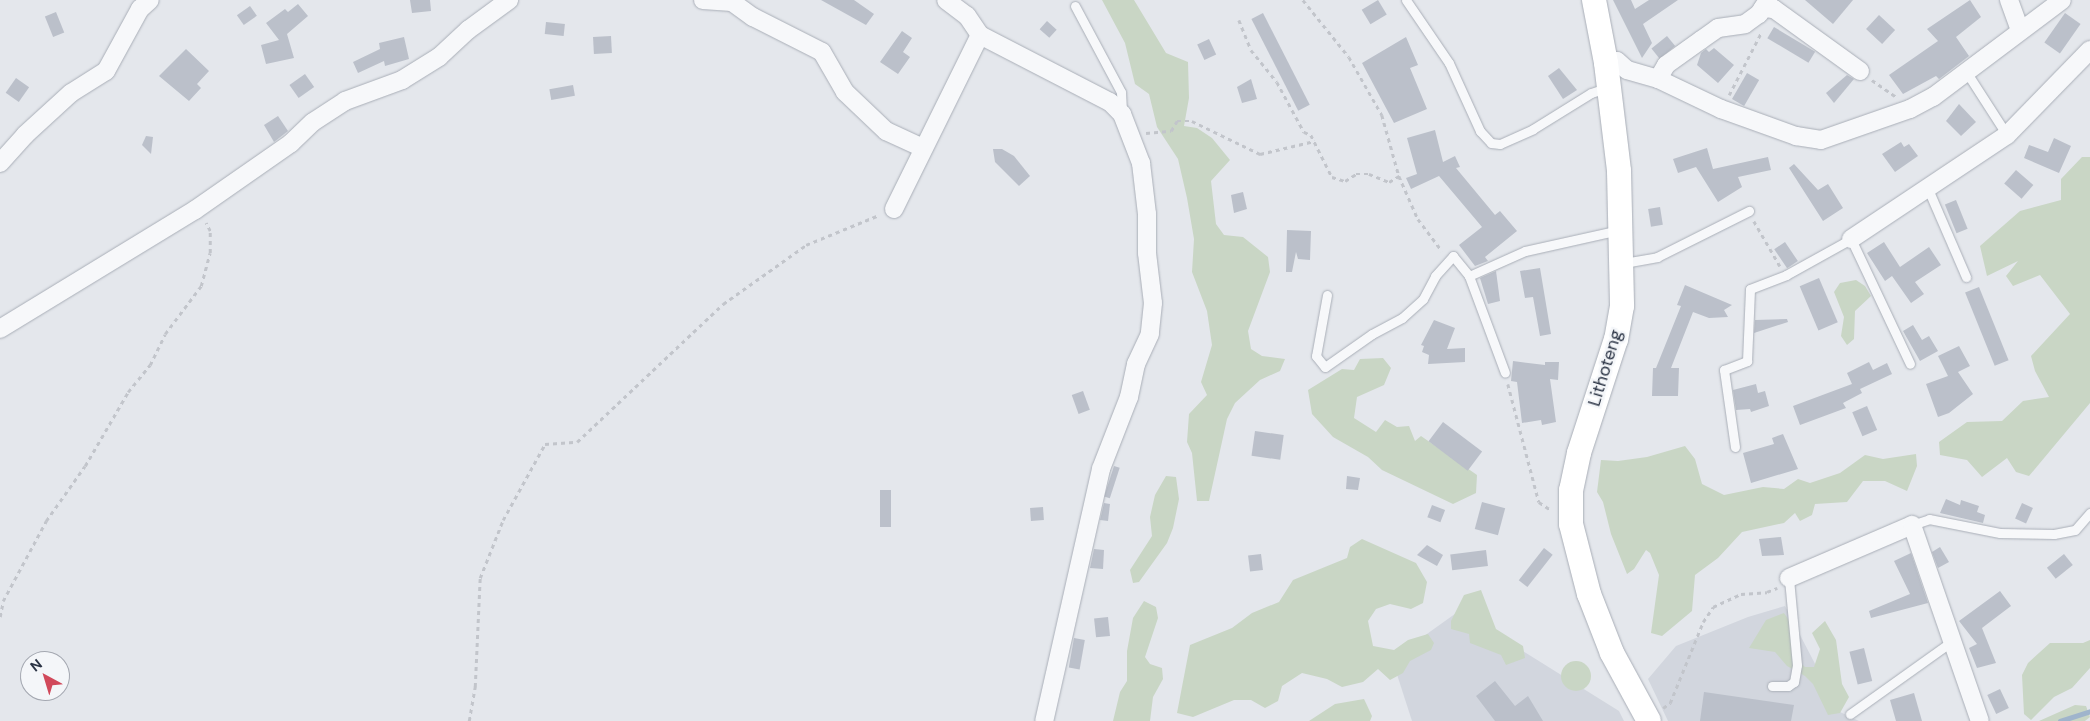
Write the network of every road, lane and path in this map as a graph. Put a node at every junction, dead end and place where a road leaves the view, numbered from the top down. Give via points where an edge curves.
1 (150, 0) edge
2 (510, 0) edge
3 (703, 0) edge
4 (946, 0) edge
5 (1303, 0) edge
6 (1406, 0) edge
7 (1594, 0) edge
8 (2009, 0) edge
9 (2062, 0) edge
10 (732, 1) edge
11 (1075, 6) dead end
12 (1768, 6) edge
13 (1240, 20) dead end
14 (2020, 30) junction
15 (980, 35) junction
16 (2090, 50) edge
17 (1606, 63) junction
18 (1860, 71) joint
19 (1967, 73) junction
20 (1658, 79) junction
21 (1610, 87) junction
22 (1721, 109) junction
23 (1910, 109) junction
24 (1122, 114) junction
25 (2007, 135) junction
26 (1314, 141) junction
27 (1135, 142) junction
28 (923, 148) junction
29 (0, 163) edge
30 (1399, 176) junction
31 (1928, 189) junction
32 (198, 208) junction
33 (894, 209) joint
34 (1748, 211) joint
35 (1623, 229) junction
36 (1851, 239) junction
37 (1453, 256) junction
38 (1624, 263) junction
39 (1786, 275) junction
40 (1469, 276) junction
41 (1966, 277) dead end
42 (1327, 295) dead end
43 (0, 329) edge
44 (1910, 364) dead end
45 (1505, 373) joint
46 (1735, 447) dead end
47 (2090, 513) edge
48 (1571, 524) junction
49 (1912, 525) junction
50 (1789, 578) junction
51 (0, 617) edge
52 (1952, 642) junction
53 (1772, 686) dead end
54 (1850, 714) dead end
55 (1648, 719) edge
56 (469, 721) edge
57 (1044, 721) edge
58 (1980, 721) edge

1 - 29 street via 140,9 106,71 71,93
2 - 32 street via 468,30 439,57 402,80 345,101
3 - 10 street
4 - 15 street via 967,16
5 - 30 path via 1349,58 1382,115
6 - 21 lane via 1449,63 1480,131 1491,143 1500,144 1533,129 1590,93
7 - 17 main road, Lithoteng
8 - 14 street
9 - 14 street
10 - 28 street via 753,16 822,52 838,84 872,118 886,131
11 - 24 lane via 1120,92
12 - 18 street
12 - 20 street via 1745,24 1718,28 1666,65
12 - 22 path
13 - 26 path via 1251,50 1277,82 1304,132
14 - 19 street
15 - 24 street via 1110,102
15 - 28 street
16 - 25 street
17 - 20 street via 1617,61 1627,70
17 - 21 main road, Lithoteng
18 - 23 path
19 - 23 street
19 - 25 lane
20 - 22 street
21 - 35 main road, Lithoteng
22 - 23 street via 1796,136 1821,140
24 - 27 street
25 - 31 street
26 - 27 path via 1260,154 1208,128 1178,121 1172,131 1146,133
26 - 30 path via 1332,177 1345,181 1356,174 1369,174 1389,182
27 - 57 street via 1147,214 1147,253 1153,303 1150,334 1136,364 1129,396 1101,469
28 - 33 street
30 - 37 path via 1418,219 1440,250
31 - 36 street
31 - 41 lane
32 - 43 street
32 - 51 path via 210,231 210,253 201,286 165,334 150,365 128,392 85,466 46,521 3,601
33 - 56 path via 806,245 724,304 577,442 545,444 504,520 480,578 475,688
34 - 38 lane via 1657,257
34 - 39 path
35 - 38 main road, Lithoteng
35 - 40 lane via 1525,251
36 - 39 lane
36 - 44 lane
37 - 40 lane
37 - 42 lane via 1435,276 1422,300 1402,318 1372,334 1325,367 1316,356
38 - 48 main road, Lithoteng via 1622,306 1616,339 1579,453 1571,490
39 - 46 lane via 1750,289 1748,361 1724,370
40 - 45 lane
45 - 48 path via 1539,502
47 - 49 lane via 2075,530 2054,534 2000,533 1928,519
48 - 55 main road, Lithoteng via 1589,594 1612,652
49 - 50 street
49 - 52 street
50 - 53 lane via 1797,665 1794,682 1788,686
50 - 55 path via 1766,592 1741,594 1713,607 1703,622 1670,704
52 - 54 lane
52 - 58 street

